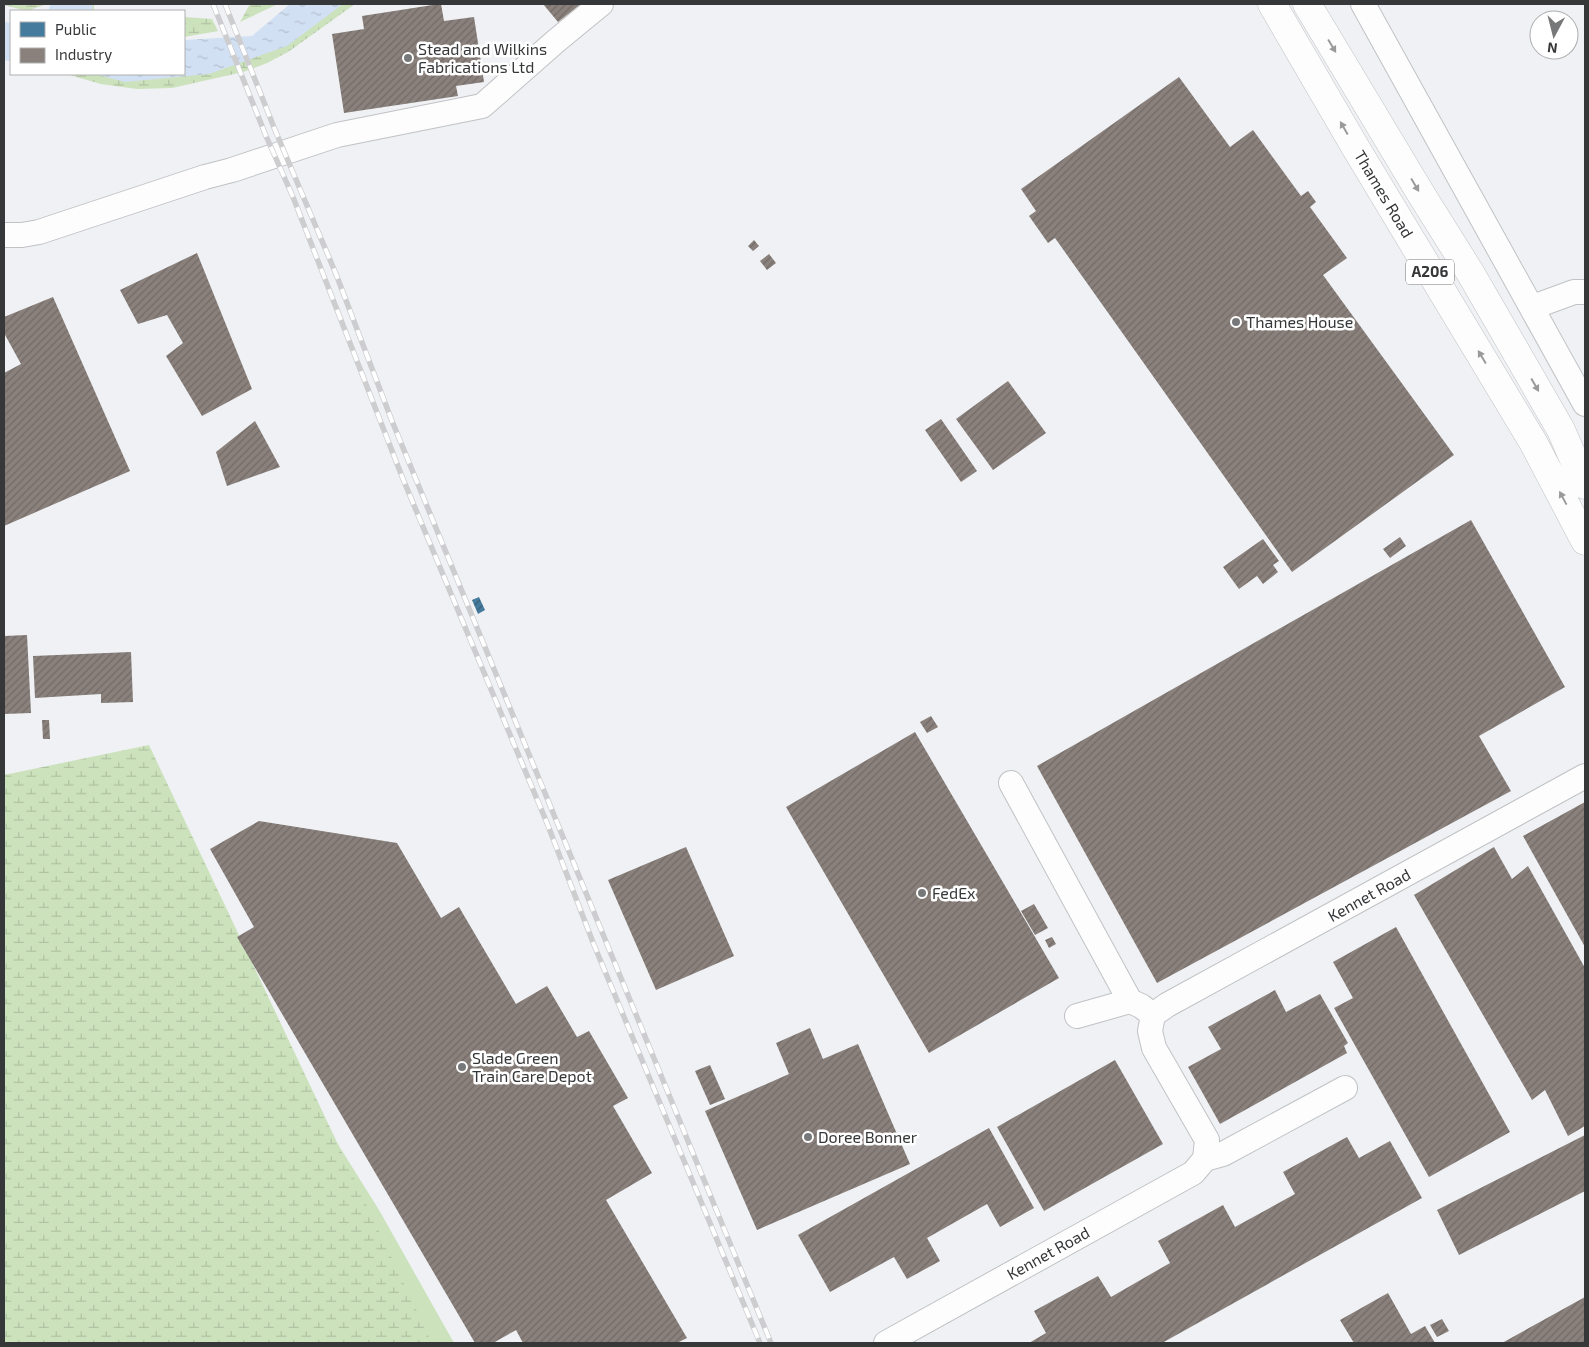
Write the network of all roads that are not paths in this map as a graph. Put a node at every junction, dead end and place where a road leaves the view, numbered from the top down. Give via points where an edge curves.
1 (601, 4) edge
2 (1272, 4) edge
3 (1307, 4) edge
4 (1363, 4) edge
5 (4, 235) edge
6 (1585, 292) edge
7 (1533, 307) junction
8 (1585, 404) edge
9 (1585, 484) edge
10 (1585, 542) edge
11 (1585, 776) edge
12 (1011, 783) dead end
13 (1130, 1001) junction
14 (1153, 1015) junction
15 (1077, 1016) dead end
16 (1345, 1088) dead end
17 (1205, 1159) junction
18 (886, 1343) edge

1 - 5 street via 482,106 337,135 38,232
10 -> 2 main road, Thames Road / A206 via 1534,442
3 -> 9 main road, Thames Road / A206 via 1476,283 1561,430
4 - 7 street
6 - 7 street via 1574,292
7 - 8 street
11 - 14 street, Kennet Road
12 - 13 street
13 - 14 street
13 - 15 street
14 - 17 street via 1150,1031 1154,1048 1207,1140
16 - 17 street, Kennet Road via 1223,1154
17 - 18 street, Kennet Road via 1193,1173

